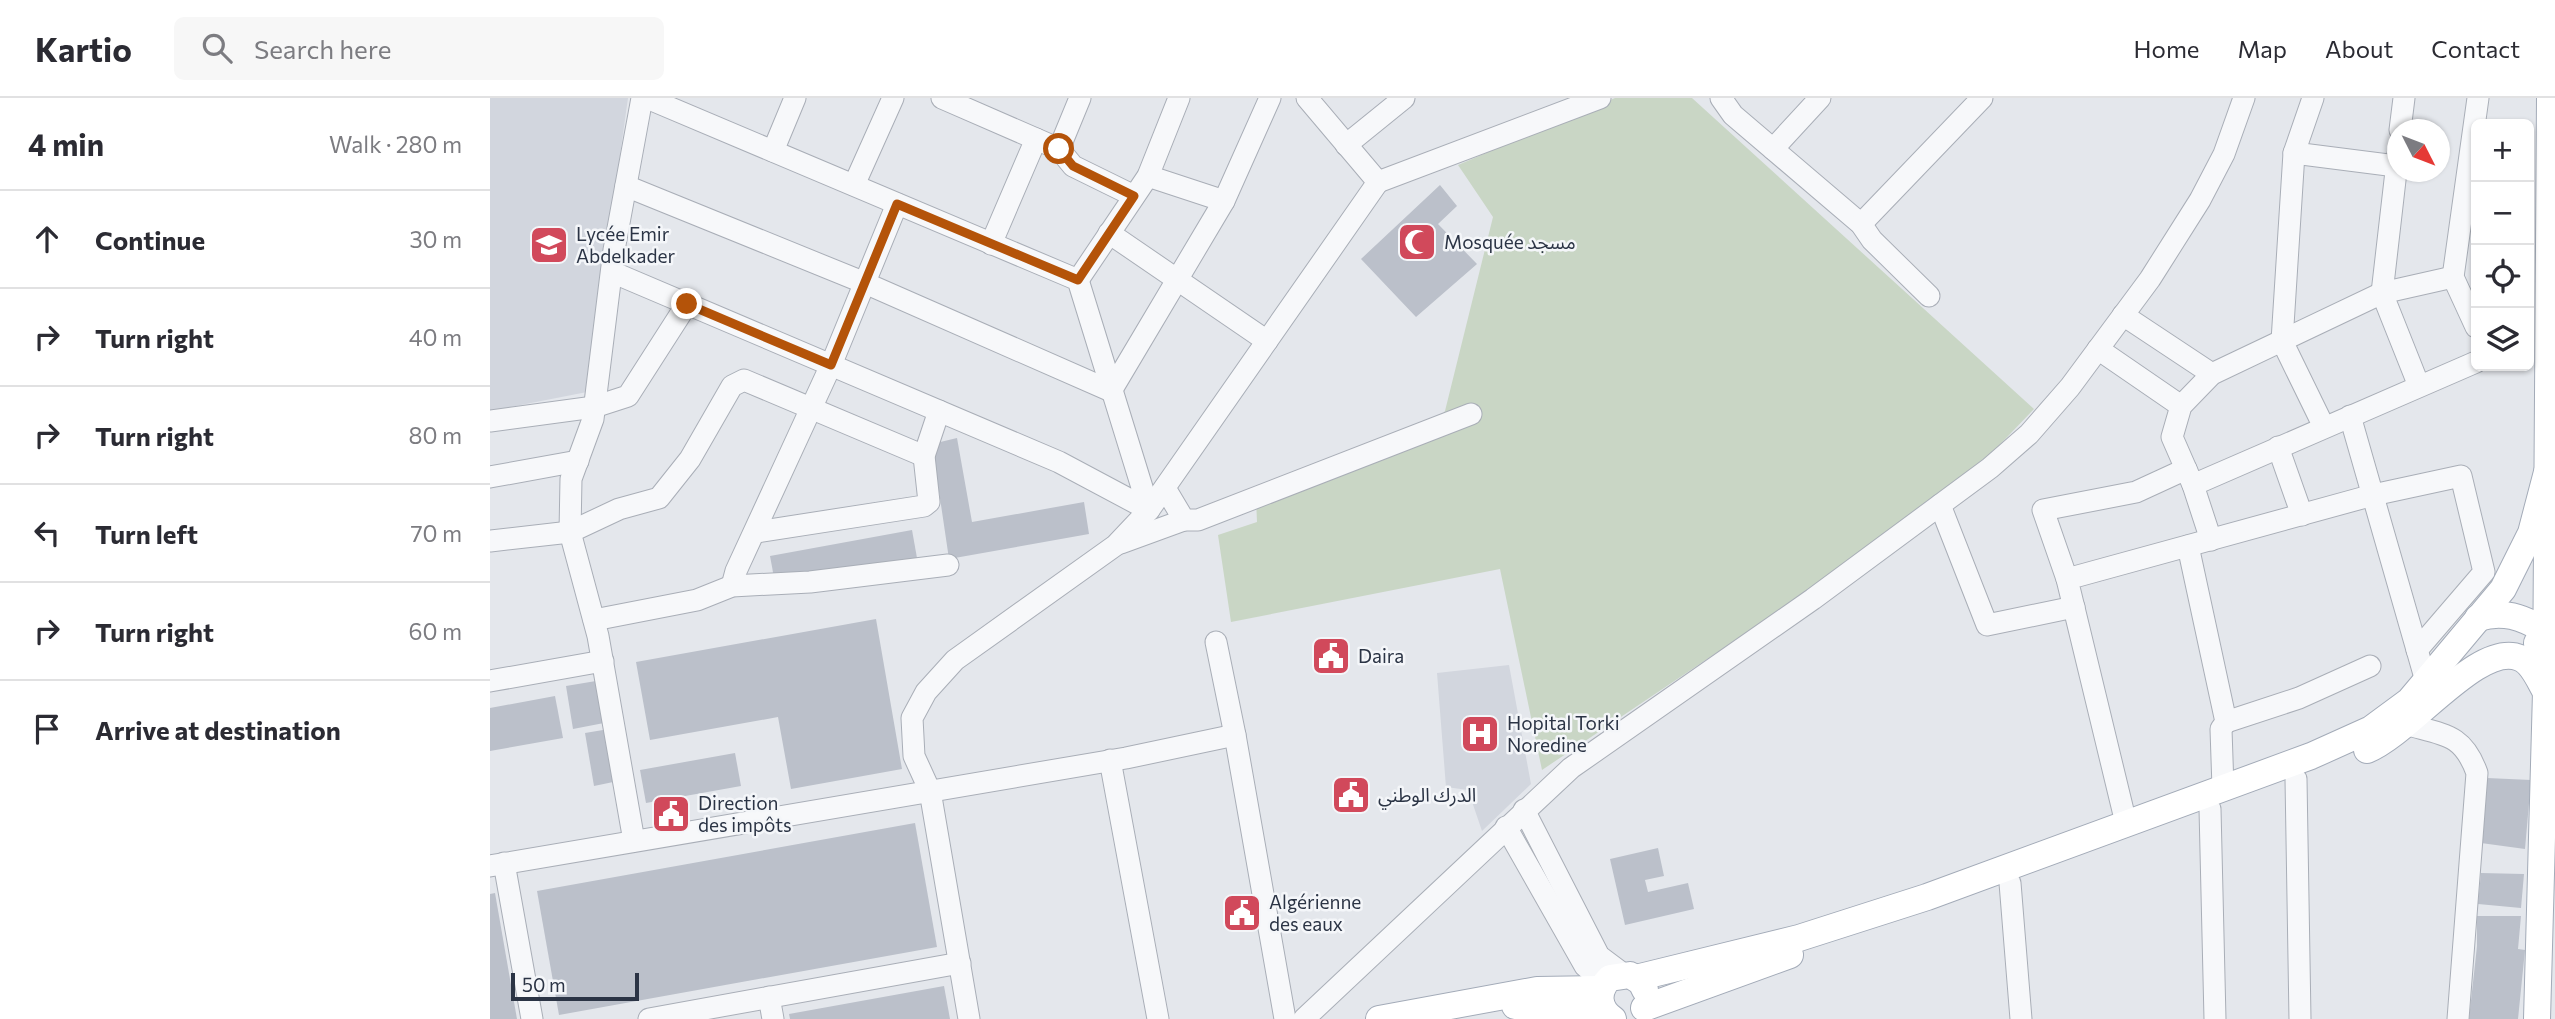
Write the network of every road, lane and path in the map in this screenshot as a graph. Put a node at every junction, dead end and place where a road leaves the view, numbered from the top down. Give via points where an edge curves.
1 (644, 98) edge
2 (794, 98) edge
3 (893, 98) edge
4 (942, 98) edge
5 (1080, 98) edge
6 (1179, 98) edge
7 (1270, 98) edge
8 (1307, 98) edge
9 (1404, 98) edge
10 (1572, 98) edge
11 (1600, 98) edge
12 (1721, 98) edge
13 (1820, 98) edge
14 (1982, 98) edge
15 (2244, 98) edge
16 (2313, 98) edge
17 (2404, 98) edge
18 (2478, 98) edge
19 (2550, 98) edge
20 (1550, 117) junction
21 (2401, 119) edge
22 (1036, 139) junction
23 (1346, 145) junction
24 (1059, 149) junction
25 (1773, 149) junction
26 (773, 151) junction
27 (2294, 153) junction
28 (2387, 159) edge
29 (2552, 160) edge
30 (1148, 176) junction
31 (2395, 182) edge
32 (1378, 183) junction
33 (626, 186) junction
34 (854, 186) junction
35 (1134, 196) junction
36 (1224, 201) junction
37 (897, 204) junction
38 (1861, 224) junction
39 (1110, 233) junction
40 (991, 243) junction
41 (611, 272) junction
42 (2453, 277) junction
43 (1178, 279) junction
44 (1078, 280) junction
45 (864, 283) junction
46 (2382, 293) junction
47 (1929, 296) dead end
48 (687, 304) junction
49 (2123, 314) junction
50 (2471, 316) edge
51 (1267, 341) junction
52 (2282, 341) junction
53 (2098, 349) junction
54 (2471, 364) edge
55 (831, 365) junction
56 (2212, 374) junction
57 (2419, 386) junction
58 (1111, 391) junction
59 (2181, 406) junction
60 (594, 407) junction
61 (812, 408) junction
62 (939, 411) junction
63 (1471, 414) dead end
64 (2350, 416) junction
65 (490, 421) edge
66 (2324, 428) junction
67 (2278, 447) junction
68 (924, 456) junction
69 (578, 461) junction
70 (2547, 472) junction
71 (490, 477) edge
72 (2190, 477) junction
73 (1165, 488) junction
74 (2373, 495) junction
75 (1940, 505) junction
76 (1149, 510) junction
77 (2302, 515) junction
78 (1184, 520) junction
79 (570, 532) junction
80 (756, 532) junction
81 (2211, 540) junction
82 (490, 541) edge
83 (1116, 545) junction
84 (2188, 546) junction
85 (948, 565) dead end
86 (2067, 579) junction
87 (732, 586) junction
88 (2074, 607) junction
89 (2478, 618) junction
90 (594, 620) junction
91 (2544, 630) junction
92 (1216, 642) dead end
93 (2417, 650) junction
94 (2520, 657) junction
95 (603, 661) junction
96 (2370, 666) dead end
97 (490, 681) edge
98 (2426, 681) junction
99 (2546, 692) junction
100 (2226, 722) junction
101 (2408, 725) junction
102 (1235, 735) junction
103 (1110, 760) junction
104 (2296, 779) junction
105 (930, 791) junction
106 (2216, 799) junction
107 (1524, 810) junction
108 (2126, 823) junction
109 (1506, 827) junction
110 (634, 841) junction
111 (497, 865) edge
112 (2010, 883) junction
113 (960, 964) junction
114 (769, 997) junction
115 (1620, 1004) edge
116 (532, 1019) edge
117 (649, 1019) edge
118 (774, 1019) edge
119 (969, 1019) edge
120 (1158, 1019) edge
121 (1285, 1019) edge
122 (1304, 1019) edge
123 (1379, 1019) edge
124 (2021, 1019) edge
125 (2215, 1019) edge
126 (2300, 1019) edge
127 (2458, 1019) edge
128 (2537, 1019) edge

1 - 26 street
1 - 33 street
2 - 26 street
3 - 34 street
4 - 22 street
5 - 24 street
6 - 30 street
7 - 36 street
8 - 23 street
9 - 23 street
10 - 20 street
11 - 20 street
12 - 25 street via 1733,115
13 - 25 street
14 - 38 street
15 - 49 street via 2224,154 2200,200
16 - 27 street
17 - 21 street
18 - 42 street
19 - 29 main road
20 - 32 street
22 - 24 street
22 - 40 street
23 - 32 street
24 - 35 street via 1073,166
25 - 38 street
26 - 34 street
27 - 28 street
27 - 52 street
29 - 70 main road
30 - 35 street
30 - 36 street
31 - 46 street
32 - 51 street
33 - 41 street
33 - 45 street
34 - 37 street
35 - 39 street
36 - 43 street
37 - 40 street
37 - 45 street
38 - 47 street
39 - 43 street
39 - 44 street
40 - 44 street
41 - 48 street
41 - 60 street
42 - 46 street
42 - 50 street
43 - 51 street
43 - 58 street
44 - 58 street
45 - 55 street
45 - 58 street
46 - 52 street
46 - 57 street
48 - 55 street
48 - 60 street via 635,389
49 - 53 street
49 - 56 street
51 - 73 street
52 - 56 street
52 - 66 street
53 - 59 street
53 - 75 street via 2029,434
54 - 57 street
55 - 61 street
55 - 62 street
56 - 59 street
57 - 64 street
58 - 76 street
59 - 72 street via 2172,437
60 - 65 street
60 - 69 street
61 - 68 street
61 - 79 street via 751,382 738,381 691,459 659,498 619,509
61 - 80 street
62 - 68 street
62 - 76 street via 1059,462
63 - 78 street via 1198,520
64 - 66 street
64 - 74 street
66 - 67 street
67 - 72 street
67 - 77 street
68 - 80 street via 929,502 924,506
69 - 71 street
69 - 79 street via 571,479
70 - 89 main road via 2531,533 2503,589
70 - 91 main road
72 - 81 street
72 - 86 street via 2043,510
73 - 76 street
73 - 78 street
74 - 77 street
74 - 93 street
74 - 93 street via 2461,476 2484,572
75 - 88 street via 1987,625
75 - 107 street via 1571,768
76 - 83 street
77 - 81 street
78 - 83 street
79 - 82 street
79 - 90 street
80 - 87 street
81 - 84 street
83 - 105 street via 955,660 926,692 912,718 914,755
84 - 86 street
84 - 100 street
85 - 87 street via 810,582
86 - 88 street
87 - 90 street via 697,600
88 - 108 street
89 - 91 main road via 2493,613 2521,617
89 - 98 main road
90 - 95 street
91 - 94 main road via 2539,641
91 - 99 main road
92 - 102 street
93 - 98 street
94 - 99 main road
94 - 101 main road via 2501,654 2480,662
95 - 97 street
95 - 110 street
96 - 100 street via 2299,698
98 - 106 main road via 2409,701 2371,729
99 - 128 main road
100 - 106 street via 2221,729
101 - 104 main road via 2377,746
101 - 127 street via 2447,736 2469,750 2477,773
102 - 103 street
102 - 121 street
103 - 105 street
103 - 120 street
104 - 106 main road
104 - 126 street
105 - 110 street
105 - 113 street
106 - 108 main road
106 - 112 main road
106 - 125 street
107 - 109 street
107 - 115 street
108 - 115 main road
109 - 115 street via 1585,966
109 - 122 street
110 - 111 street
111 - 116 street
112 - 115 main road via 1777,960
112 - 124 street
113 - 114 street
113 - 119 street
114 - 117 street
114 - 118 street
115 - 123 main road via 1520,1007 1486,1002

